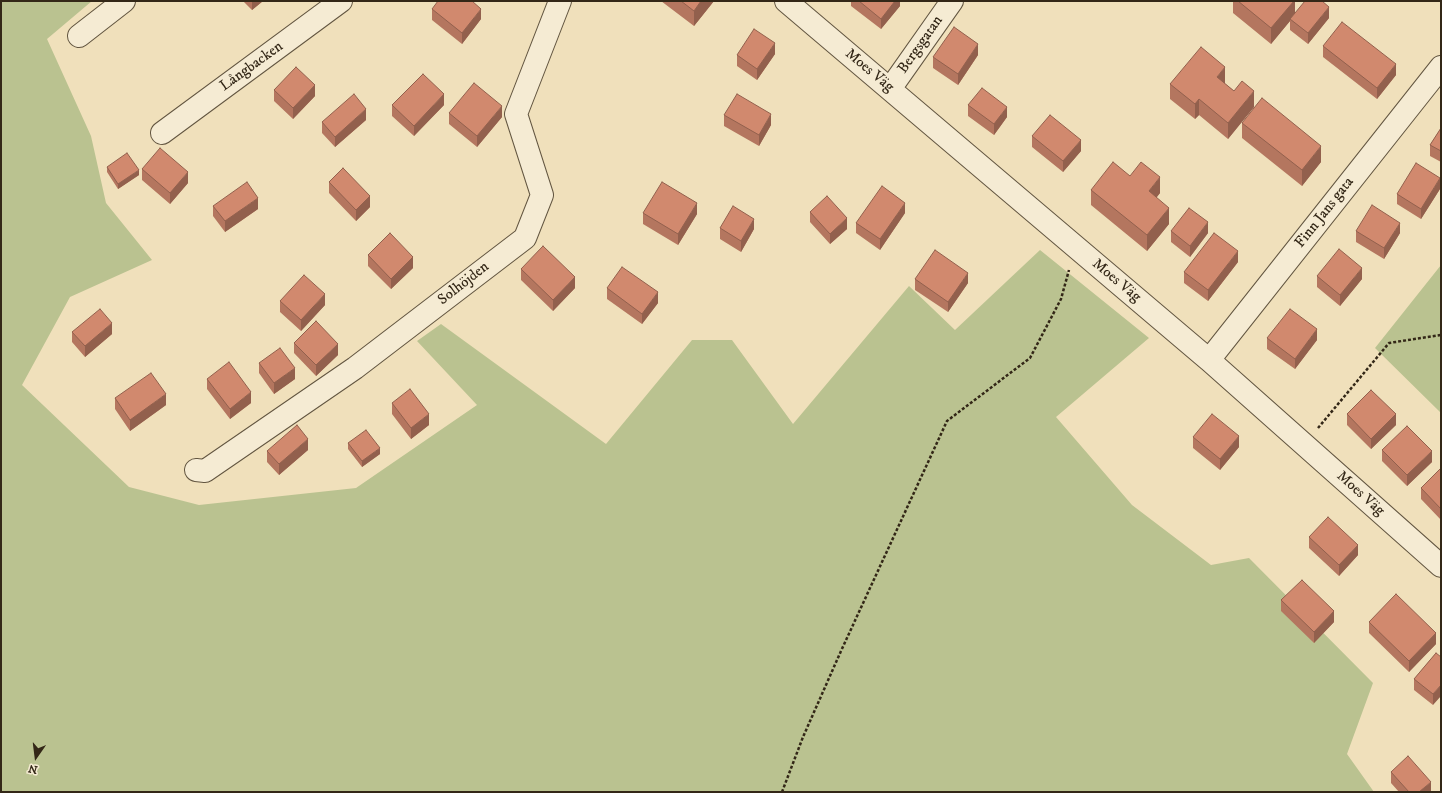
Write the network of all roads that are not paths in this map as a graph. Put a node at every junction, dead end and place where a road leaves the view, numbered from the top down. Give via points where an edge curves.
1 (124, 1) edge
2 (341, 1) edge
3 (560, 1) edge
4 (786, 1) edge
5 (952, 1) edge
6 (79, 36) dead end
7 (1441, 67) edge
8 (890, 89) junction
9 (162, 133) dead end
10 (1209, 360) junction
11 (196, 470) dead end
12 (1441, 566) edge

1 - 6 street
2 - 9 street, Långbacken
3 - 11 street, Solhöjden via 516,114 542,195 525,238 355,368 205,471
4 - 8 street, Moes Väg
5 - 8 street, Bergsgatan
7 - 10 street, Finn Jans gata
8 - 10 street, Moes Väg
10 - 12 street, Moes Väg

